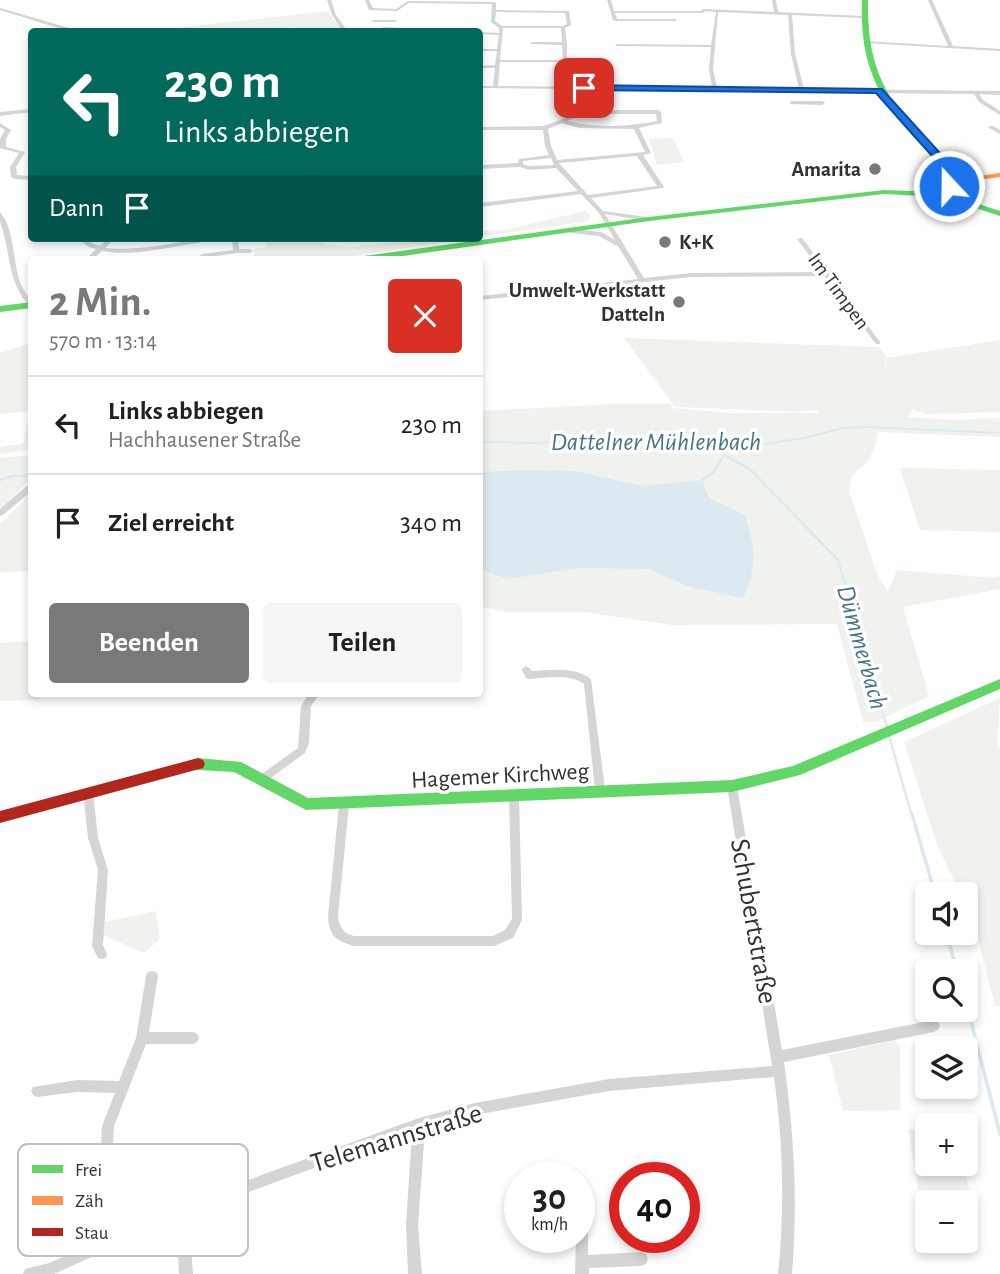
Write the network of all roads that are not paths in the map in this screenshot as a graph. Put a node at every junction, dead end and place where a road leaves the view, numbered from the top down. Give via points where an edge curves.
1 (329, 0) edge
2 (367, 0) edge
3 (609, 0) edge
4 (702, 0) edge
5 (774, 0) edge
6 (865, 0) edge
7 (930, 0) edge
8 (408, 1) edge
9 (541, 1) edge
10 (424, 3) junction
11 (451, 3) junction
12 (478, 3) junction
13 (0, 9) edge
14 (397, 9) junction
15 (423, 11) dead end
16 (450, 11) dead end
17 (477, 11) dead end
18 (494, 11) junction
19 (542, 11) junction
20 (703, 11) junction
21 (611, 12) junction
22 (651, 12) junction
23 (717, 12) junction
24 (776, 13) junction
25 (790, 14) junction
26 (862, 18) junction
27 (651, 20) junction
28 (675, 20) dead end
29 (373, 21) dead end
30 (396, 21) junction
31 (501, 27) junction
32 (563, 27) junction
33 (64, 28) edge
34 (344, 28) edge
35 (396, 28) edge
36 (483, 33) edge
37 (501, 34) junction
38 (865, 42) junction
39 (532, 43) dead end
40 (565, 44) junction
41 (617, 45) dead end
42 (713, 46) junction
43 (951, 47) junction
44 (483, 50) edge
45 (500, 50) junction
46 (1000, 50) edge
47 (521, 61) junction
48 (561, 61) junction
49 (497, 65) junction
50 (483, 67) edge
51 (520, 69) dead end
52 (561, 69) dead end
53 (496, 84) junction
54 (483, 86) edge
55 (568, 88) junction
56 (716, 89) junction
57 (801, 90) junction
58 (878, 90) junction
59 (975, 92) junction
60 (1000, 93) edge
61 (792, 103) dead end
62 (806, 103) junction
63 (822, 103) dead end
64 (28, 109) edge
65 (611, 112) dead end
66 (1000, 113) edge
67 (0, 114) edge
68 (563, 122) junction
69 (0, 125) edge
70 (636, 127) junction
71 (991, 127) dead end
72 (483, 128) edge
73 (545, 128) junction
74 (1000, 132) edge
75 (28, 151) edge
76 (22, 152) junction
77 (639, 154) junction
78 (555, 161) junction
79 (520, 165) junction
80 (483, 167) edge
81 (951, 175) junction
82 (1000, 175) edge
83 (28, 178) edge
84 (582, 192) junction
85 (937, 194) junction
86 (588, 197) junction
87 (483, 205) edge
88 (601, 212) junction
89 (0, 214) edge
90 (1000, 214) edge
91 (649, 219) junction
92 (609, 225) junction
93 (568, 230) junction
94 (800, 239) dead end
95 (86, 242) edge
96 (108, 242) edge
97 (186, 242) edge
98 (235, 242) edge
99 (619, 245) junction
100 (99, 250) junction
101 (236, 251) junction
102 (250, 251) dead end
103 (92, 256) edge
104 (208, 256) edge
105 (385, 256) edge
106 (826, 274) junction
107 (640, 279) junction
108 (483, 298) edge
109 (28, 301) edge
110 (28, 305) edge
111 (0, 309) edge
112 (878, 343) dead end
113 (28, 489) edge
114 (0, 513) edge
115 (526, 670) dead end
116 (1000, 684) edge
117 (312, 697) edge
118 (262, 779) junction
119 (732, 786) junction
120 (600, 790) junction
121 (89, 792) junction
122 (514, 795) junction
123 (344, 805) junction
124 (0, 817) edge
125 (102, 954) dead end
126 (152, 976) dead end
127 (934, 1027) dead end
128 (142, 1038) junction
129 (192, 1038) dead end
130 (777, 1057) junction
131 (779, 1071) junction
132 (123, 1087) junction
133 (37, 1091) dead end
134 (419, 1124) junction
135 (107, 1144) edge
136 (248, 1186) edge
137 (80, 1256) edge
138 (185, 1256) edge
139 (641, 1259) dead end
140 (582, 1268) edge
141 (50, 1272) edge
142 (30, 1274) edge
143 (186, 1274) edge
144 (415, 1274) edge
145 (785, 1274) edge

1 - 34 street
2 - 14 street via 371,9
3 - 21 street
4 - 20 street
5 - 24 street
6 - 26 street
7 - 43 street
8 - 10 street
8 - 14 street
9 - 19 street
10 - 11 street
10 - 15 street
11 - 12 street
11 - 16 street
12 - 17 street
12 - 18 street via 494,3
13 - 33 street
14 - 30 street
18 - 19 street
18 - 31 street via 493,22
19 - 32 street via 568,12 569,24
20 - 22 street
20 - 23 street
21 - 22 street
21 - 27 street via 615,20
22 - 27 street
23 - 24 street
23 - 42 street
24 - 25 street
25 - 26 street
25 - 57 street
26 - 38 street
27 - 28 street
29 - 30 street
30 - 35 street
31 - 32 street
31 - 37 street
32 - 40 street
36 - 37 street
37 - 45 street
38 - 43 street
38 - 58 street
39 - 40 street
40 - 48 street via 565,61
41 - 42 street
42 - 56 street via 711,69
43 - 46 street
44 - 45 street
45 - 49 street
47 - 48 street
47 - 49 street
47 - 51 street
48 - 52 street
49 - 50 street
49 - 53 street
53 - 54 street
53 - 55 street
55 - 56 street
55 - 68 street via 569,120
56 - 57 street
57 - 58 street
57 - 62 street
58 - 59 street
58 - 81 street
59 - 60 street
59 - 66 street
61 - 62 street
62 - 63 street
64 - 67 street via 10,107
65 - 70 street via 658,112 660,122
68 - 70 street
68 - 73 street
69 - 76 street via 8,130 3,148
70 - 77 street via 648,153
71 - 74 street
72 - 73 street
73 - 78 street
75 - 76 street
76 - 83 street via 13,167 14,177
77 - 78 street
77 - 86 street via 661,187
78 - 79 street via 529,168
78 - 79 street via 521,160
78 - 84 street
79 - 80 street
81 - 82 street
81 - 85 street via 949,186
84 - 86 street
84 - 87 street
85 - 90 street
85 - 91 street via 884,192
86 - 88 street
88 - 91 street
88 - 92 street
89 - 109 street via 17,287
91 - 92 street
92 - 93 street
92 - 99 street
93 - 99 street via 601,234
93 - 105 street
94 - 106 street, Im Timpen
95 - 100 street
96 - 100 street
97 - 100 street
98 - 101 street
99 - 107 street
100 - 103 street
101 - 102 street
101 - 104 street
106 - 107 street
106 - 112 street, Im Timpen
107 - 108 street
110 - 111 street
113 - 114 street
115 - 120 street via 529,675 575,676 588,682
116 - 119 street, Hagemer Kirchweg via 795,771
117 - 118 street via 304,707 302,750
118 - 121 street, Hagemer Kirchweg via 236,766 196,763
118 - 123 street, Hagemer Kirchweg via 306,804
119 - 120 street, Hagemer Kirchweg
119 - 130 street, Schubertstraße
120 - 122 street, Hagemer Kirchweg
121 - 124 street, Hagemer Kirchweg
121 - 125 street via 93,838 103,870 97,946
122 - 123 street, Hagemer Kirchweg
122 - 123 street via 517,920 509,934 494,941 341,938 333,928 333,916
126 - 128 street
127 - 130 street
128 - 129 street
128 - 132 street
130 - 131 street, Schubertstraße
131 - 134 street, Telemannstraße via 609,1085
131 - 145 street, Schubertstraße via 791,1170
132 - 133 street
132 - 135 street via 108,1126
134 - 136 street, Telemannstraße
134 - 144 street via 412,1225
137 - 141 street, Telemannstraße
138 - 143 street
139 - 140 street
141 - 142 street, Telemannstraße

